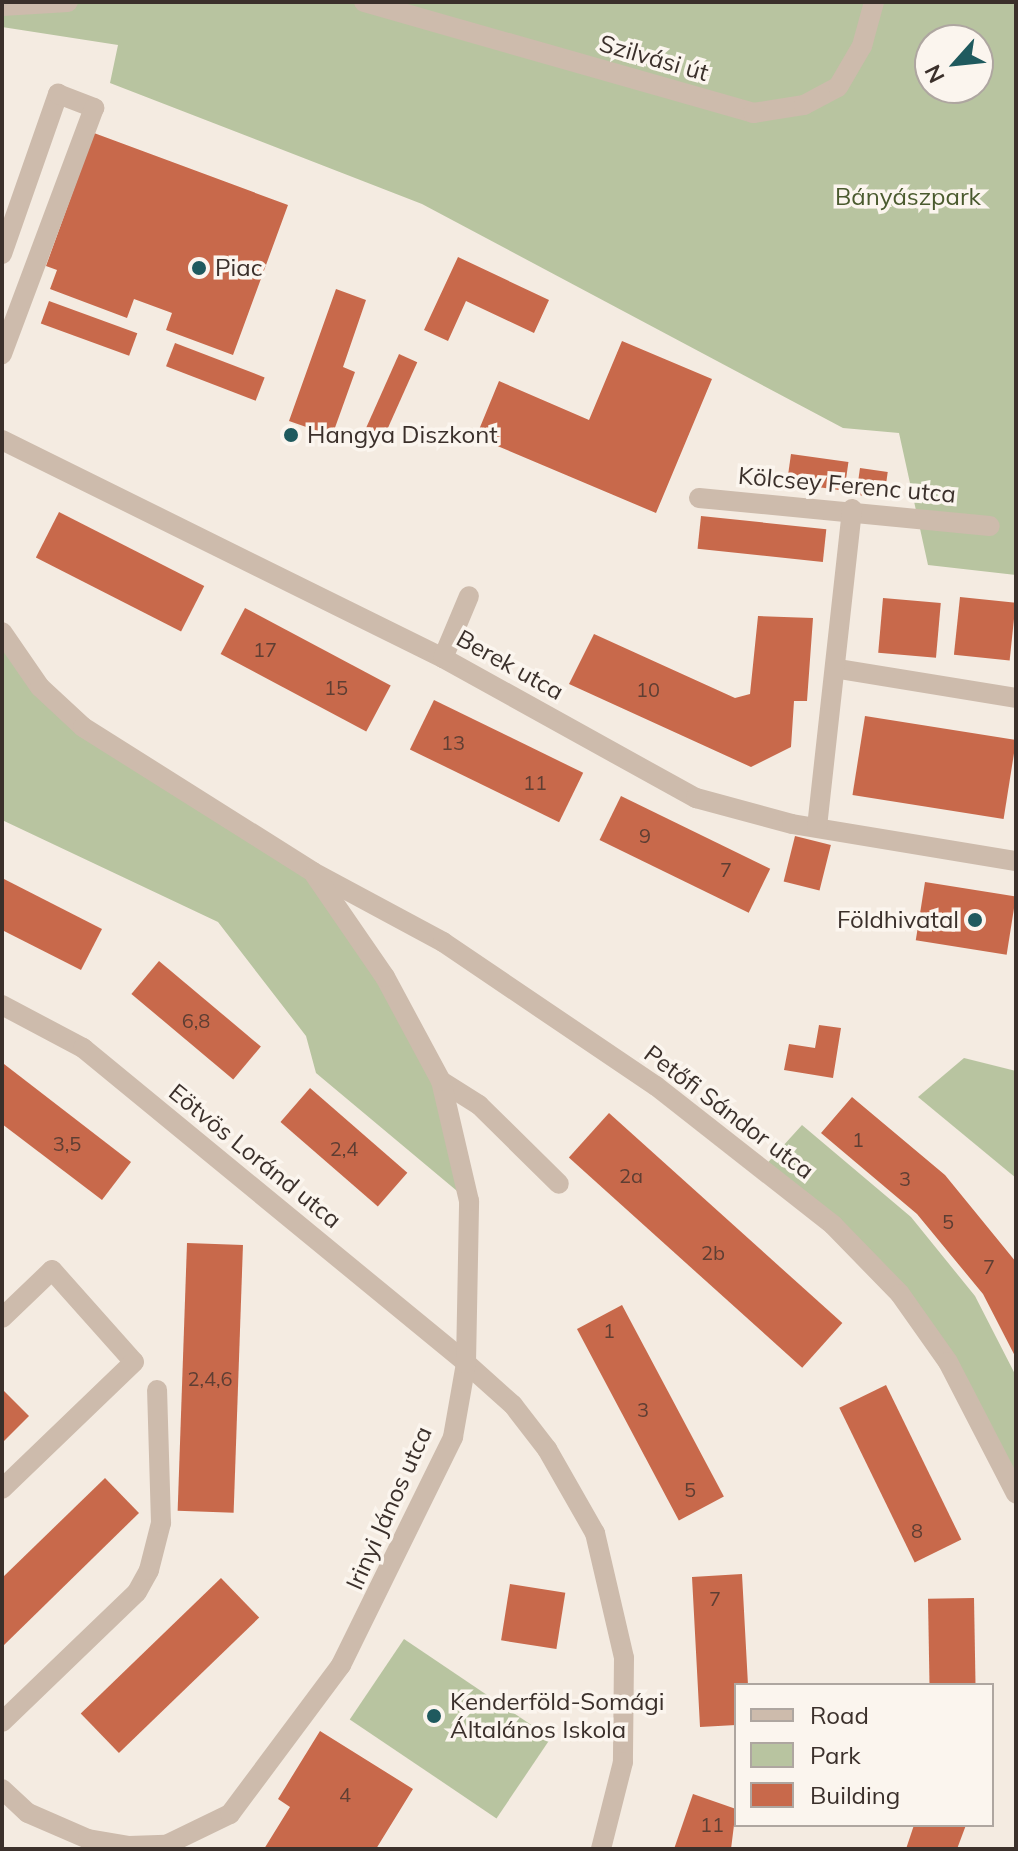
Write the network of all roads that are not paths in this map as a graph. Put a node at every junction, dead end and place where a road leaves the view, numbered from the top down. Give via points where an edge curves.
1 (68, 2) edge
2 (364, 2) edge
3 (874, 2) edge
4 (2, 6) edge
5 (2, 254) edge
6 (2, 356) edge
7 (2, 440) edge
8 (699, 498) dead end
9 (852, 509) junction
10 (990, 526) dead end
11 (469, 596) dead end
12 (2, 632) edge
13 (443, 658) junction
14 (839, 669) junction
15 (1016, 698) edge
16 (817, 827) junction
17 (1016, 861) edge
18 (313, 872) junction
19 (2, 1005) edge
20 (441, 1081) junction
21 (559, 1184) dead end
22 (2, 1318) edge
23 (466, 1363) junction
24 (157, 1390) dead end
25 (2, 1489) edge
26 (1016, 1494) edge
27 (2, 1722) edge
28 (2, 1789) edge
29 (65, 1840) edge
30 (601, 1849) edge

1 - 4 street
2 - 3 street, Szilvási út via 753,113 804,105 838,87 862,46
5 - 6 street via 58,94 94,108
7 - 13 street, Berek utca
8 - 9 street, Kölcsey Ferenc utca
9 - 10 street, Kölcsey Ferenc utca
9 - 14 street
11 - 13 street
12 - 18 street via 40,687 83,727
13 - 16 street, Berek utca via 696,798
14 - 15 street
14 - 16 street
16 - 17 street, Berek utca
18 - 20 street, Irinyi János utca via 385,977
18 - 26 street, Petőfi Sándor utca via 443,942 606,1052 833,1225 900,1294 948,1362
19 - 23 street, Eötvös Loránd utca via 83,1048
20 - 21 street via 479,1105
20 - 23 street, Irinyi János utca via 469,1201
22 - 25 street via 52,1270 134,1362
23 - 29 street, Irinyi János utca via 453,1437 384,1587 341,1665 257,1783 230,1814 166,1845
23 - 30 street, Eötvös Loránd utca via 513,1405 547,1449 600,1548 624,1658 623,1762
24 - 27 street via 161,1523 149,1570 137,1592
28 - 29 street, Irinyi János utca

